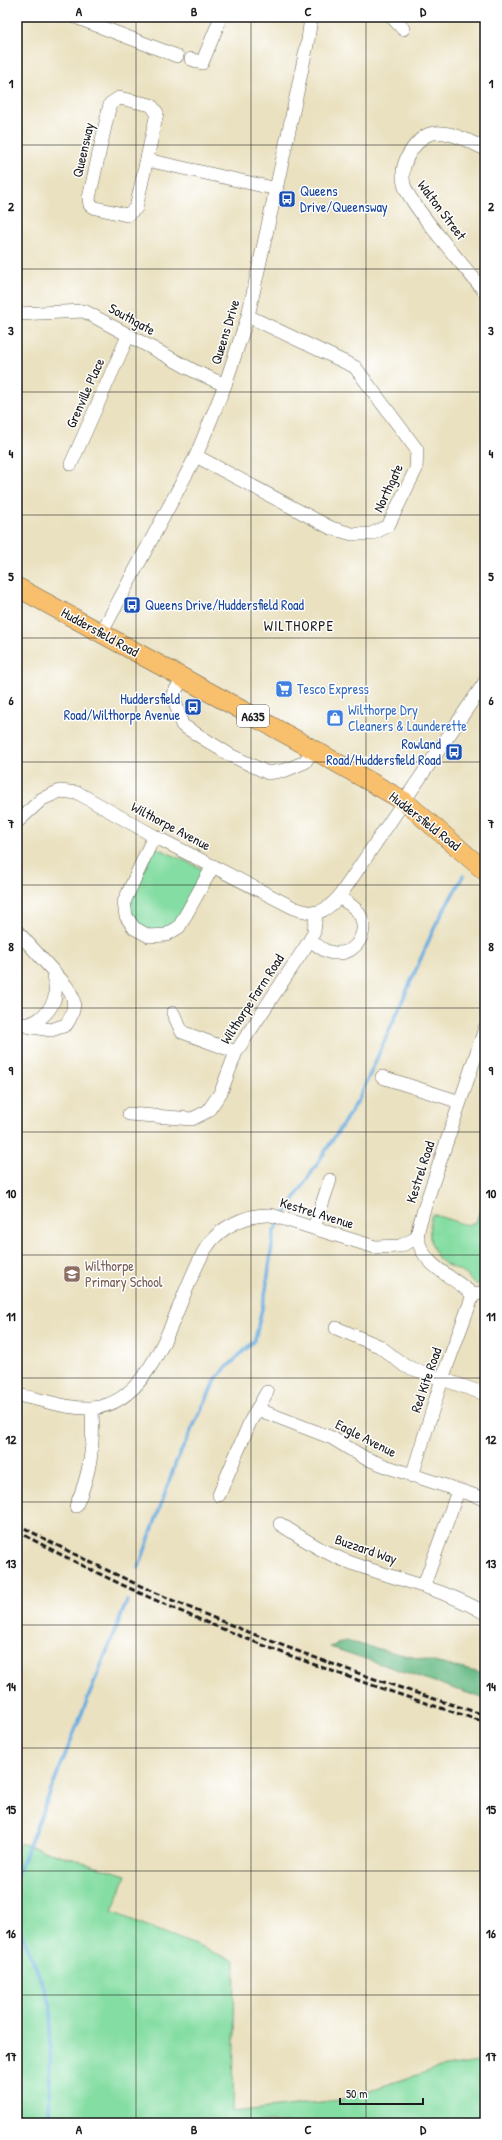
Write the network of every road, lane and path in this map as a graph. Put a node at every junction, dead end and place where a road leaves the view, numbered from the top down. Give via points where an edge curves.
1 (75, 17) edge
2 (221, 17) edge
3 (311, 17) edge
4 (392, 17) edge
5 (403, 29) dead end
6 (177, 56) dead end
7 (191, 59) dead end
8 (485, 149) edge
9 (147, 160) junction
10 (277, 189) junction
11 (485, 292) edge
12 (17, 314) edge
13 (248, 316) junction
14 (128, 336) junction
15 (225, 385) junction
16 (196, 456) junction
17 (71, 464) dead end
18 (17, 587) edge
19 (102, 632) junction
20 (183, 679) junction
21 (485, 682) edge
22 (313, 749) junction
23 (404, 801) junction
24 (17, 822) edge
25 (154, 836) junction
26 (479, 865) edge
27 (213, 866) junction
28 (339, 897) junction
29 (316, 914) junction
30 (17, 931) edge
31 (310, 940) junction
32 (54, 972) junction
33 (173, 1013) dead end
34 (20, 1024) edge
35 (485, 1028) edge
36 (236, 1052) junction
37 (382, 1077) dead end
38 (460, 1102) junction
39 (129, 1114) dead end
40 (330, 1180) dead end
41 (314, 1228) junction
42 (417, 1238) junction
43 (479, 1294) edge
44 (336, 1328) dead end
45 (442, 1379) junction
46 (267, 1392) dead end
47 (485, 1394) edge
48 (17, 1395) edge
49 (92, 1408) junction
50 (257, 1409) junction
51 (412, 1476) junction
52 (458, 1491) junction
53 (219, 1495) dead end
54 (485, 1499) edge
55 (76, 1506) dead end
56 (280, 1524) dead end
57 (424, 1585) junction
58 (485, 1613) edge

1 - 6 street
2 - 7 street via 202,64
3 - 10 street, Queens Drive
4 - 5 street
8 - 11 street, Walton Street via 443,132 424,137 407,157 402,171 404,186 420,210
9 - 9 street, Queensway via 136,208 126,215 96,208 90,204 89,198 110,104 119,98 151,105 157,113
9 - 10 street
10 - 13 street, Queens Drive
12 - 14 street, Southgate via 84,311
13 - 15 street, Queens Drive
13 - 16 street, Northgate via 355,367 417,450 416,469 388,526 371,534 352,534 331,528
14 - 15 street, Southgate
14 - 17 street, Grenville Place
15 - 16 street, Queens Drive
16 - 19 street, Queens Drive
18 - 19 highway, Huddersfield Road / A635
19 - 20 highway, Huddersfield Road / A635
20 - 22 highway, Huddersfield Road / A635
20 - 22 street via 173,694 182,725 230,755 268,773 286,770 305,762
21 - 23 street
22 - 23 highway, Huddersfield Road / A635
23 - 26 highway, Huddersfield Road / A635
23 - 28 street
24 - 25 street, Wilthorpe Avenue via 42,799 60,791 78,793
25 - 27 street, Wilthorpe Avenue
25 - 27 street via 124,902 126,916 134,928 149,936 166,935 179,927
27 - 29 street, Wilthorpe Avenue via 294,908
28 - 29 street via 331,906
28 - 31 street via 355,908 361,916 363,924 360,941 350,950 338,953 329,952
29 - 31 street via 314,932
30 - 32 street
31 - 36 street, Wilthorpe Farm Road
32 - 34 street via 54,1000 40,1020
32 - 34 street via 72,992 72,1016 66,1025 51,1030
33 - 36 street via 182,1032
35 - 38 street, Kestrel Road
36 - 39 street, Wilthorpe Farm Road via 221,1092 208,1111 192,1119
37 - 38 street
38 - 42 street, Kestrel Road via 424,1209
40 - 41 street
41 - 42 street, Kestrel Avenue via 375,1247 400,1246
41 - 49 street, Kestrel Avenue via 271,1215 261,1215 235,1223 214,1238 206,1248 149,1371 134,1390 117,1401
42 - 43 street via 422,1250 435,1267
43 - 45 street, Red Kite Road
44 - 45 street via 379,1346 405,1366
45 - 47 street
45 - 51 street, Red Kite Road
46 - 50 street
48 - 49 street, Kestrel Avenue via 65,1406
49 - 55 street via 94,1436 91,1462
50 - 51 street, Eagle Avenue via 325,1435 365,1458
50 - 53 street
51 - 52 street, Eagle Avenue
52 - 54 street, Eagle Avenue
52 - 57 street
56 - 57 street, Buzzard Way via 326,1552 349,1562
57 - 58 street, Buzzard Way

